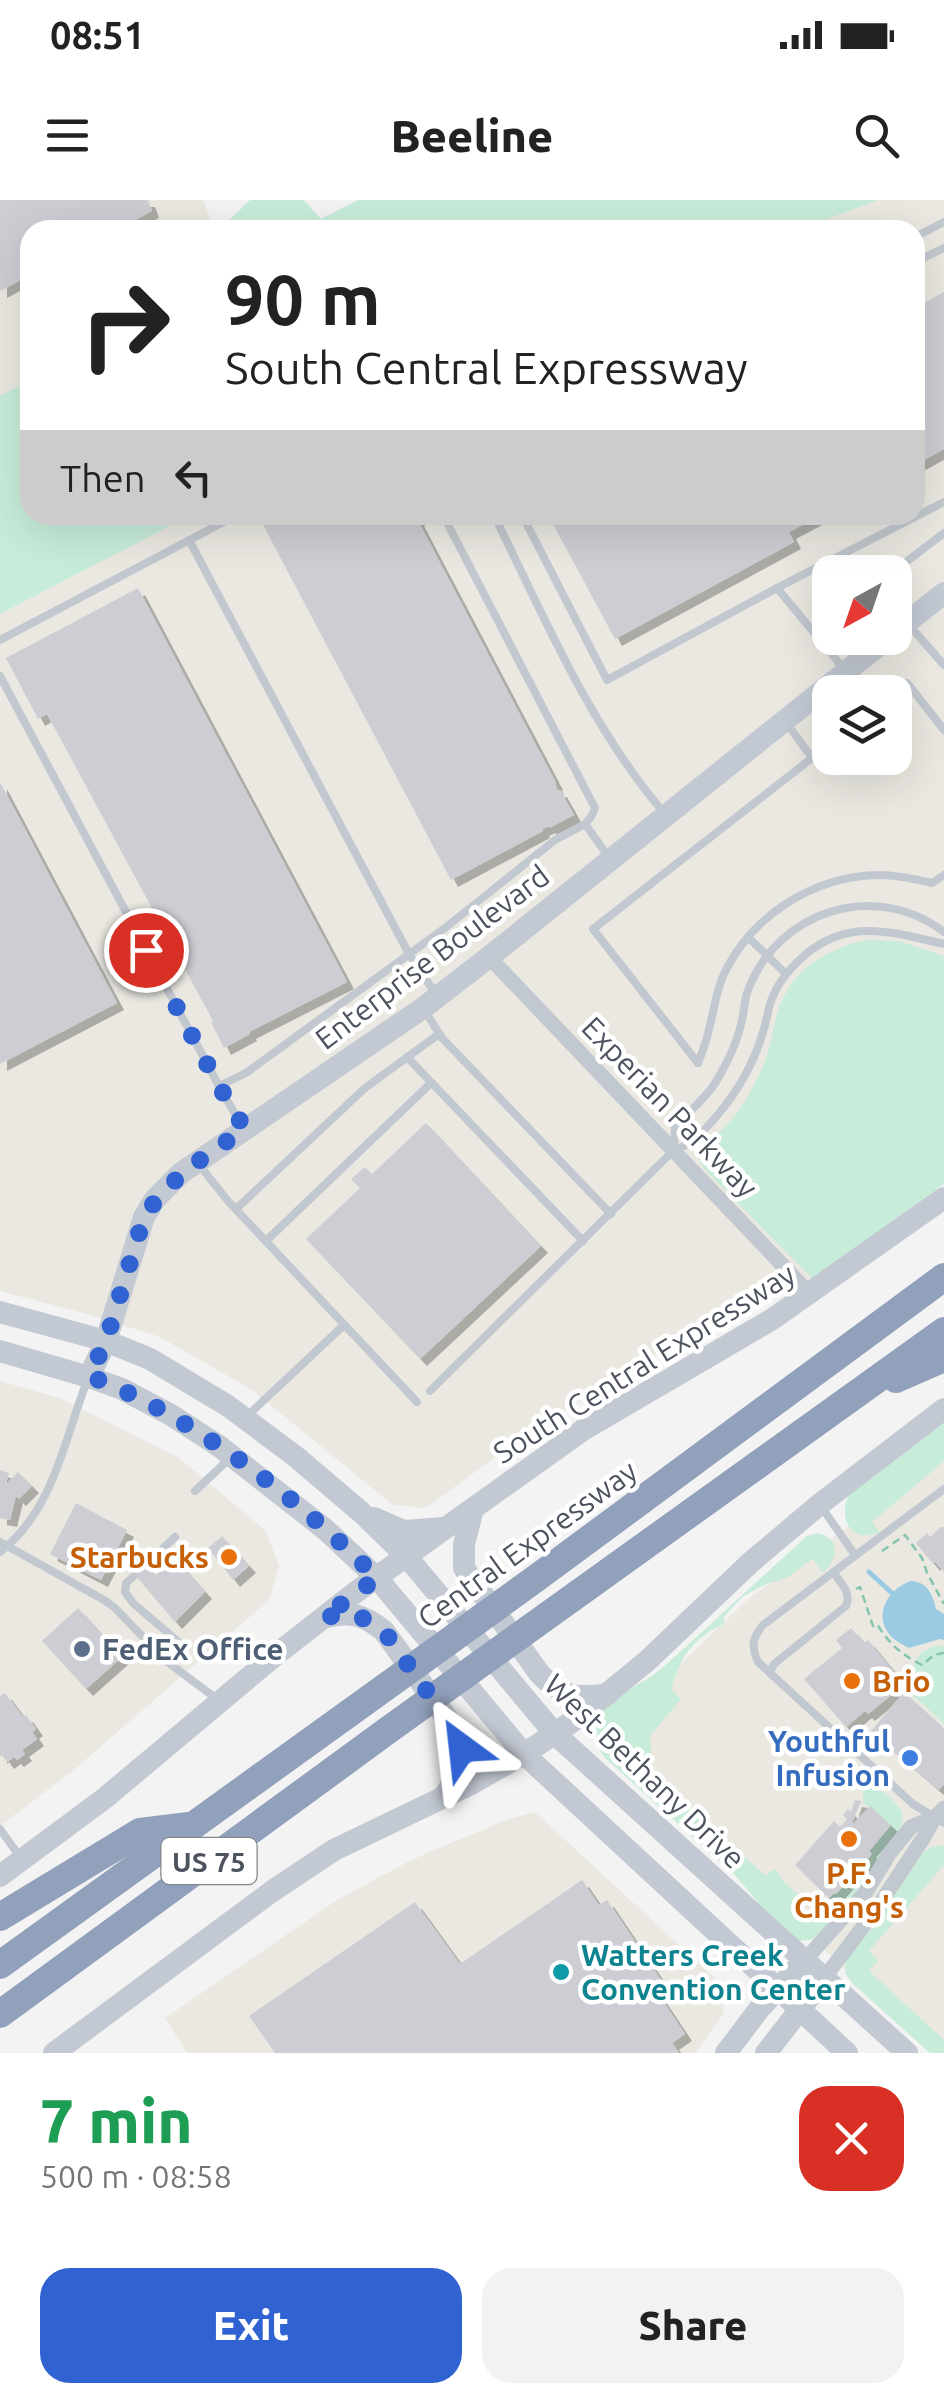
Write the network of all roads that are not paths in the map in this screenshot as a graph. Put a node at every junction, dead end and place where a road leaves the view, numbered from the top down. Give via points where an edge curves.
1 (925, 245) edge
2 (944, 248) edge
3 (931, 254) junction
4 (925, 257) edge
5 (218, 525) edge
6 (447, 525) edge
7 (499, 525) edge
8 (527, 525) edge
9 (899, 525) edge
10 (944, 533) edge
11 (190, 540) junction
12 (912, 557) edge
13 (777, 588) junction
14 (944, 593) edge
15 (912, 618) edge
16 (812, 631) edge
17 (912, 637) edge
18 (0, 640) edge
19 (833, 655) edge
20 (866, 655) edge
21 (944, 666) edge
22 (846, 671) junction
23 (0, 676) edge
24 (912, 688) edge
25 (784, 720) junction
26 (944, 730) edge
27 (812, 758) joint
28 (666, 815) junction
29 (584, 824) junction
30 (610, 860) junction
31 (944, 875) edge
32 (944, 932) edge
33 (748, 937) junction
34 (944, 944) edge
35 (410, 954) junction
36 (768, 956) junction
37 (489, 958) junction
38 (786, 974) junction
39 (430, 1002) junction
40 (439, 1034) junction
41 (407, 1057) junction
42 (722, 1071) junction
43 (432, 1083) junction
44 (742, 1083) junction
45 (219, 1086) junction
46 (245, 1129) junction
47 (674, 1150) junction
48 (197, 1162) junction
49 (944, 1198) edge
50 (236, 1210) junction
51 (611, 1214) junction
52 (266, 1241) junction
53 (584, 1241) junction
54 (944, 1277) edge
55 (810, 1294) junction
56 (0, 1312) edge
57 (344, 1324) junction
58 (944, 1330) edge
59 (106, 1341) junction
60 (0, 1351) edge
61 (944, 1358) edge
62 (89, 1376) junction
63 (430, 1391) dead end
64 (418, 1402) dead end
65 (844, 1402) junction
66 (944, 1408) edge
67 (244, 1418) junction
68 (232, 1456) junction
69 (944, 1490) edge
70 (196, 1491) dead end
71 (820, 1504) junction
72 (473, 1509) junction
73 (362, 1512) junction
74 (448, 1528) junction
75 (176, 1537) dead end
76 (2, 1547) edge
77 (855, 1555) junction
78 (406, 1557) junction
79 (148, 1563) dead end
80 (833, 1572) junction
81 (133, 1577) dead end
82 (377, 1578) junction
83 (322, 1618) junction
84 (183, 1646) dead end
85 (770, 1672) junction
86 (609, 1694) junction
87 (220, 1702) junction
88 (555, 1734) junction
89 (524, 1754) junction
90 (442, 1799) junction
91 (941, 1816) edge
92 (193, 1826) junction
93 (0, 1829) edge
94 (22, 1860) junction
95 (0, 1876) edge
96 (0, 1918) edge
97 (805, 1960) junction
98 (0, 1965) edge
99 (825, 1977) junction
100 (778, 1989) junction
101 (26, 1995) junction
102 (799, 2011) junction
103 (0, 2014) edge
104 (0, 2024) edge
105 (54, 2053) edge
106 (726, 2053) edge
107 (766, 2053) edge
108 (847, 2053) edge
109 (907, 2053) edge

1 - 3 lane
2 - 3 lane
3 - 4 lane
5 - 11 lane
6 - 29 lane via 594,808
7 - 28 lane via 607,735
8 - 13 lane via 607,680
9 - 13 lane
10 - 12 lane
11 - 18 lane
11 - 35 lane
13 - 16 lane
14 - 15 main road
17 - 21 lane
19 - 22 lane
20 - 22 main road, Enterprise Boulevard
22 - 25 main road, Enterprise Boulevard
23 - 45 lane
24 - 26 lane
25 - 27 lane
25 - 28 main road, Enterprise Boulevard
27 - 33 lane via 593,929 698,1063 718,989
28 - 30 main road, Enterprise Boulevard
29 - 30 lane
29 - 35 lane
30 - 37 main road, Enterprise Boulevard
31 - 33 lane via 932,883 846,878 814,888 778,908
32 - 36 lane via 908,910 846,907 815,918
33 - 36 lane
34 - 38 lane via 874,930 846,933 821,942
35 - 39 lane
35 - 45 lane
36 - 38 lane
36 - 42 lane via 748,992
37 - 39 main road, Enterprise Boulevard
37 - 47 street, Experian Parkway
38 - 44 lane
39 - 40 lane
39 - 46 main road, Enterprise Boulevard
40 - 41 lane
40 - 51 lane
41 - 43 lane
41 - 50 lane
42 - 44 lane
42 - 47 lane via 675,1126
43 - 52 lane
43 - 53 lane
44 - 47 lane via 692,1144
45 - 46 lane
46 - 48 main road, Enterprise Boulevard
47 - 51 lane
47 - 55 street, Experian Parkway
48 - 50 lane
48 - 59 main road, Enterprise Boulevard via 144,1217
49 - 55 main road, South Central Expressway
50 - 52 lane
51 - 53 lane
52 - 57 lane
53 - 63 lane
54 - 92 highway, Central Expressway / US 75
55 - 72 main road, South Central Expressway via 583,1430
56 - 59 main road, West Bethany Drive
57 - 64 lane
57 - 67 lane
58 - 65 highway, US 75
59 - 62 main road, Enterprise Boulevard
59 - 67 main road, West Bethany Drive via 150,1358
60 - 62 main road
61 - 65 highway
62 - 68 main road via 171,1414
62 - 76 lane via 48,1490 20,1534
65 - 101 highway, US 75
66 - 71 main road
67 - 73 main road, West Bethany Drive
68 - 70 lane
68 - 82 main road
69 - 77 lane
71 - 77 lane
71 - 86 main road
72 - 74 main road, South Central Expressway
72 - 86 main road via 464,1568 540,1673 569,1694
73 - 74 main road via 404,1530
73 - 78 main road, West Bethany Drive
74 - 78 main road, South Central Expressway
75 - 79 lane
76 - 87 lane via 104,1600
77 - 80 lane
78 - 82 main road, South Central Expressway
78 - 88 main road, West Bethany Drive
80 - 85 lane via 846,1590 846,1606
80 - 85 lane via 754,1636 758,1662
81 - 84 lane via 125,1592
82 - 83 main road, South Central Expressway
82 - 89 main road
83 - 87 main road, South Central Expressway
83 - 90 main road via 344,1612 384,1631 456,1732 463,1763
85 - 91 lane via 913,1804
86 - 88 main road
87 - 94 main road, South Central Expressway
88 - 89 main road
88 - 97 main road, West Bethany Drive
89 - 90 main road
89 - 100 main road
90 - 105 main road via 334,1850
91 - 97 street via 911,1827 866,1892
91 - 99 street
92 - 96 highway via 140,1832
92 - 98 highway, Central Expressway / US 75
93 - 94 lane
94 - 95 main road, South Central Expressway
97 - 99 main road, West Bethany Drive
97 - 100 main road
99 - 102 main road
99 - 109 main road, West Bethany Drive
100 - 102 main road
100 - 106 main road
101 - 103 highway, US 75
101 - 104 highway
102 - 107 main road
102 - 108 main road

